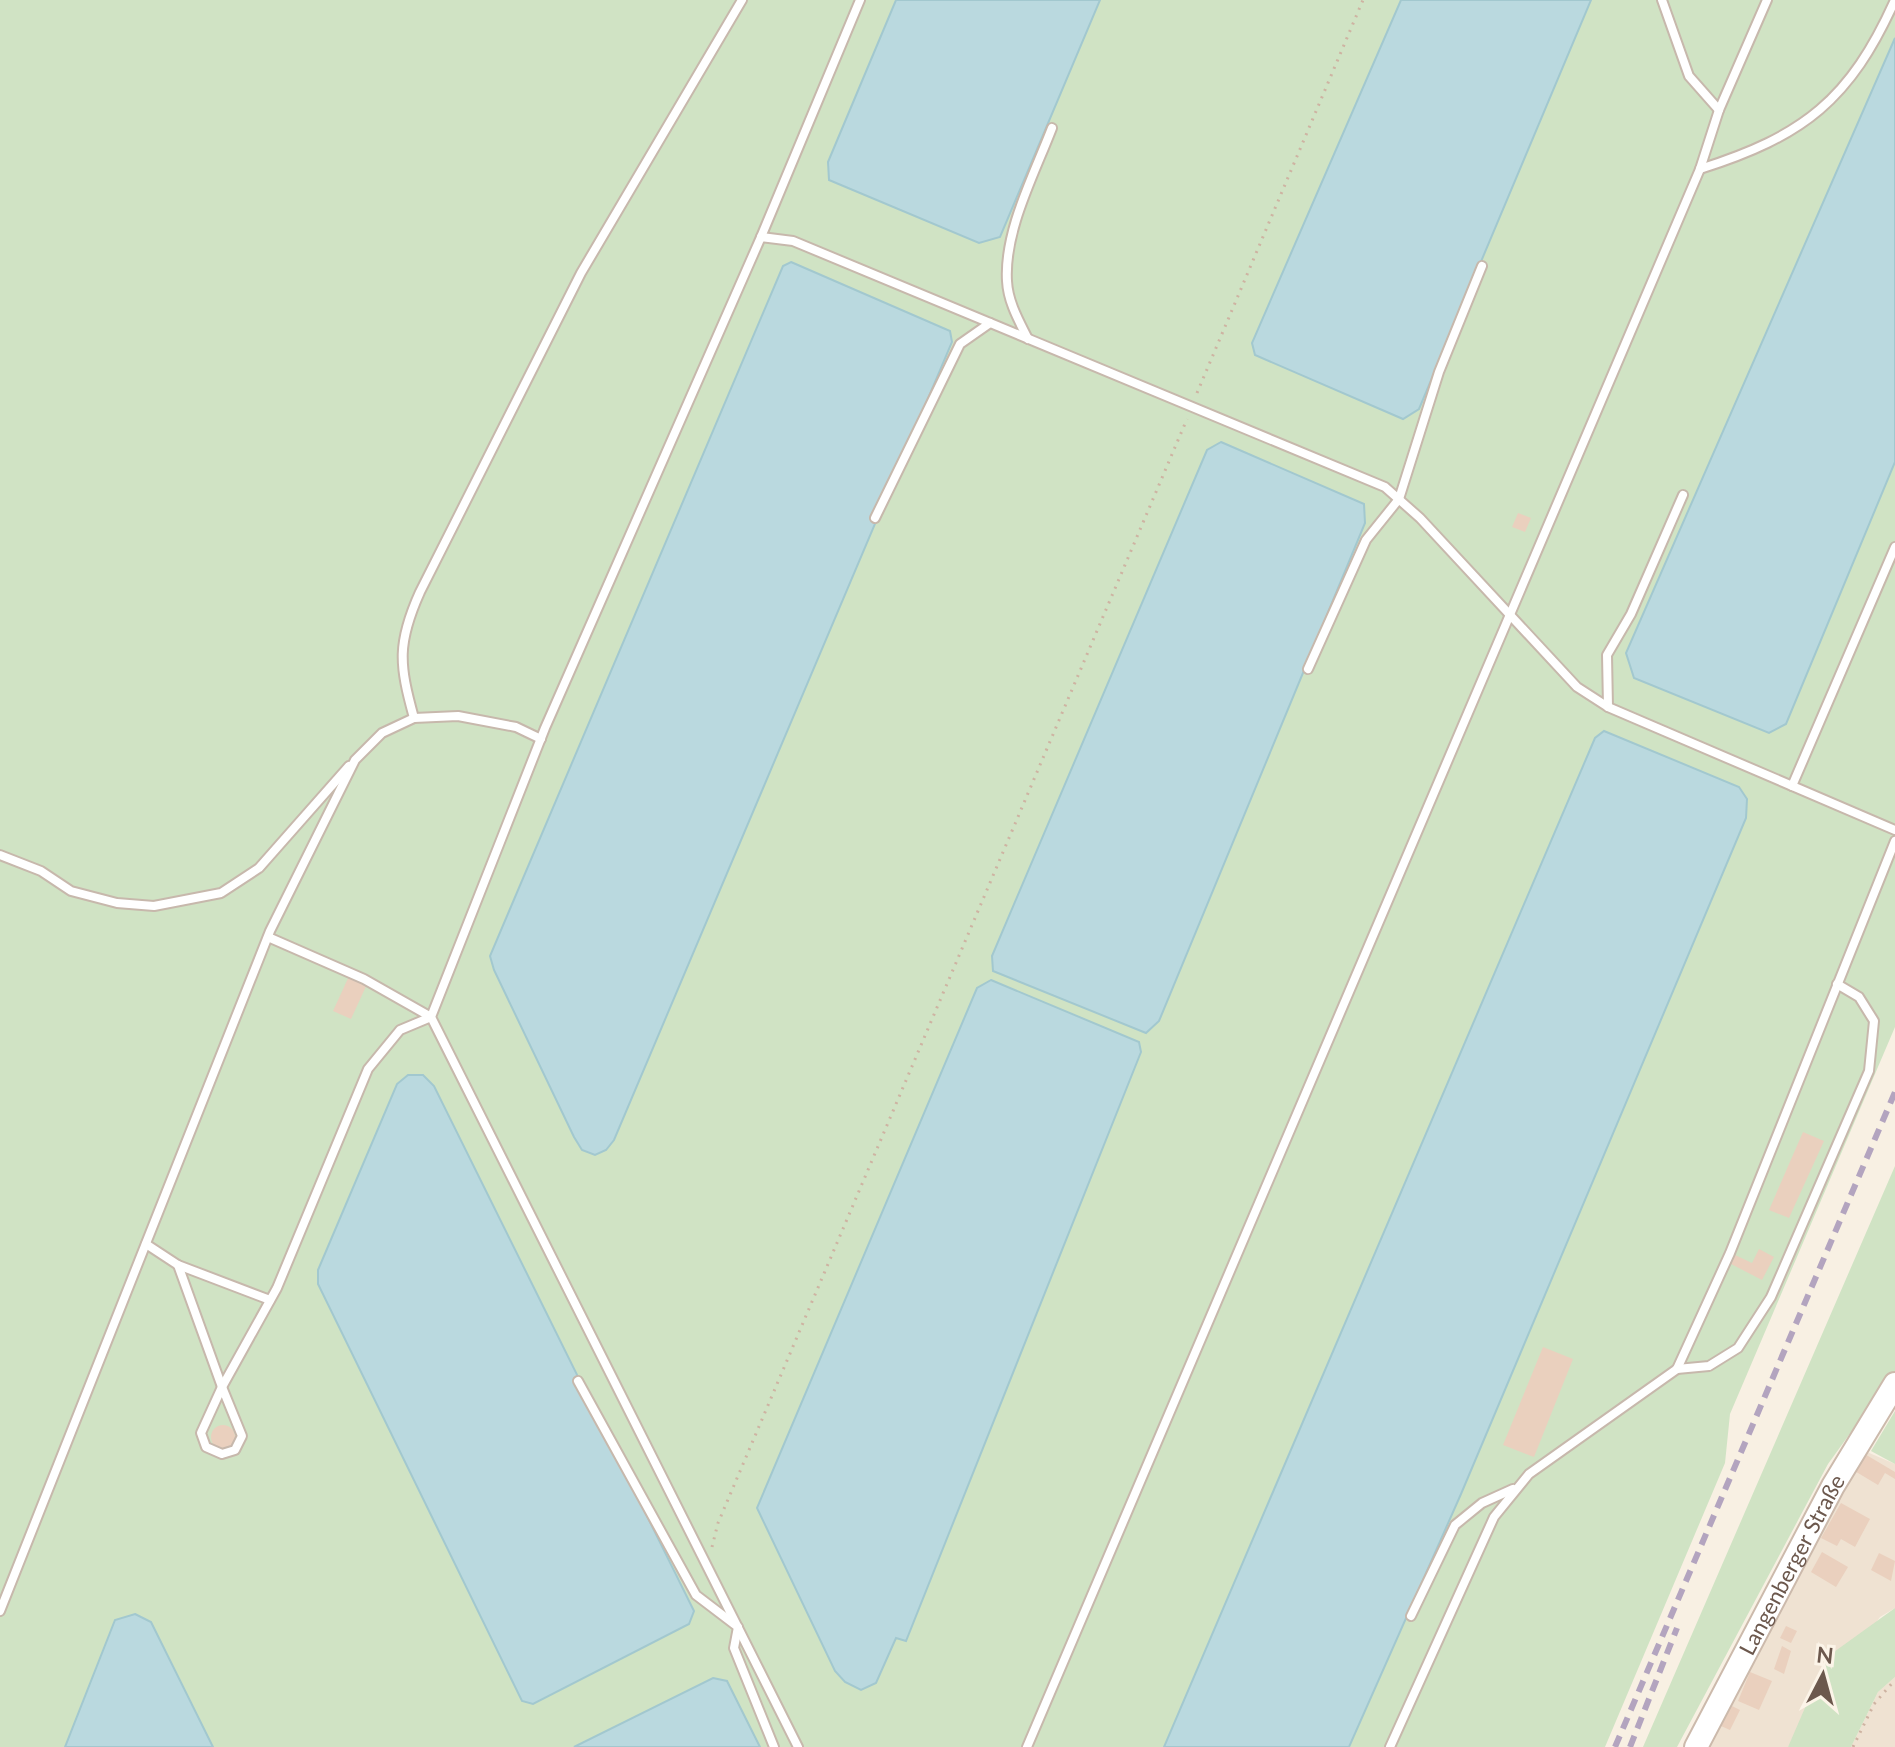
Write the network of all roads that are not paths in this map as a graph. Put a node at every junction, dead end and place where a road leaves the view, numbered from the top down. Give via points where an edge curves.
1 (742, 0) edge
2 (860, 0) edge
3 (1662, 0) edge
4 (1767, 0) edge
5 (1895, 0) edge
6 (1719, 110) junction
7 (1052, 128) dead end
8 (1700, 169) junction
9 (761, 237) junction
10 (1482, 266) dead end
11 (990, 323) junction
12 (1029, 339) junction
13 (1683, 495) dead end
14 (1399, 499) junction
15 (875, 518) dead end
16 (1895, 547) edge
17 (1509, 616) junction
18 (1308, 669) dead end
19 (1608, 707) junction
20 (414, 718) junction
21 (541, 739) junction
22 (355, 760) junction
23 (1792, 786) junction
24 (1895, 830) edge
25 (1895, 841) edge
26 (0, 855) edge
27 (268, 937) junction
28 (1837, 984) junction
29 (431, 1017) junction
30 (146, 1244) junction
31 (178, 1265) junction
32 (270, 1300) junction
33 (1677, 1369) junction
34 (578, 1381) dead end
35 (1895, 1384) edge
36 (222, 1387) junction
37 (1518, 1487) junction
38 (0, 1611) edge
39 (1411, 1616) dead end
40 (738, 1627) junction
41 (774, 1747) edge
42 (798, 1747) edge
43 (1027, 1747) edge
44 (1390, 1747) edge
45 (1696, 1747) edge

1 - 20 lane via 581,273 420,592 403,630 402,677
2 - 9 lane
3 - 6 lane via 1689,76
4 - 6 lane
5 - 8 lane via 1874,47 1819,113 1757,151
6 - 8 lane
7 - 12 lane via 1014,231 1007,281 1015,314
8 - 17 lane
9 - 11 lane via 793,241
9 - 21 lane
10 - 14 lane via 1439,372
11 - 12 lane
11 - 15 lane via 960,344
12 - 14 lane via 1385,487
13 - 19 lane via 1631,614 1607,655
14 - 17 lane
14 - 18 lane via 1366,540
16 - 23 lane
17 - 19 lane via 1577,687
17 - 43 lane
19 - 23 lane
20 - 21 lane via 458,716 516,727
20 - 22 lane via 382,733
21 - 29 lane
22 - 26 lane via 259,868 221,893 154,906 117,903 71,891 41,871
22 - 27 lane
23 - 24 lane
25 - 28 lane
27 - 29 lane via 364,979
27 - 30 lane
28 - 33 lane via 1730,1253
28 - 33 lane via 1859,997 1874,1021 1869,1071 1771,1297 1738,1348 1709,1366
29 - 32 lane via 400,1030 368,1069
29 - 40 lane
30 - 31 lane
30 - 38 lane
31 - 32 lane
31 - 36 lane
32 - 36 lane
33 - 37 lane
34 - 40 lane via 696,1595
35 - 45 main road, Langenberger Straße via 1833,1486
36 - 36 lane via 201,1433 206,1447 222,1454 235,1450 242,1436
37 - 39 lane via 1482,1503 1455,1525
37 - 44 lane via 1494,1517
40 - 41 lane via 734,1648
40 - 42 lane

